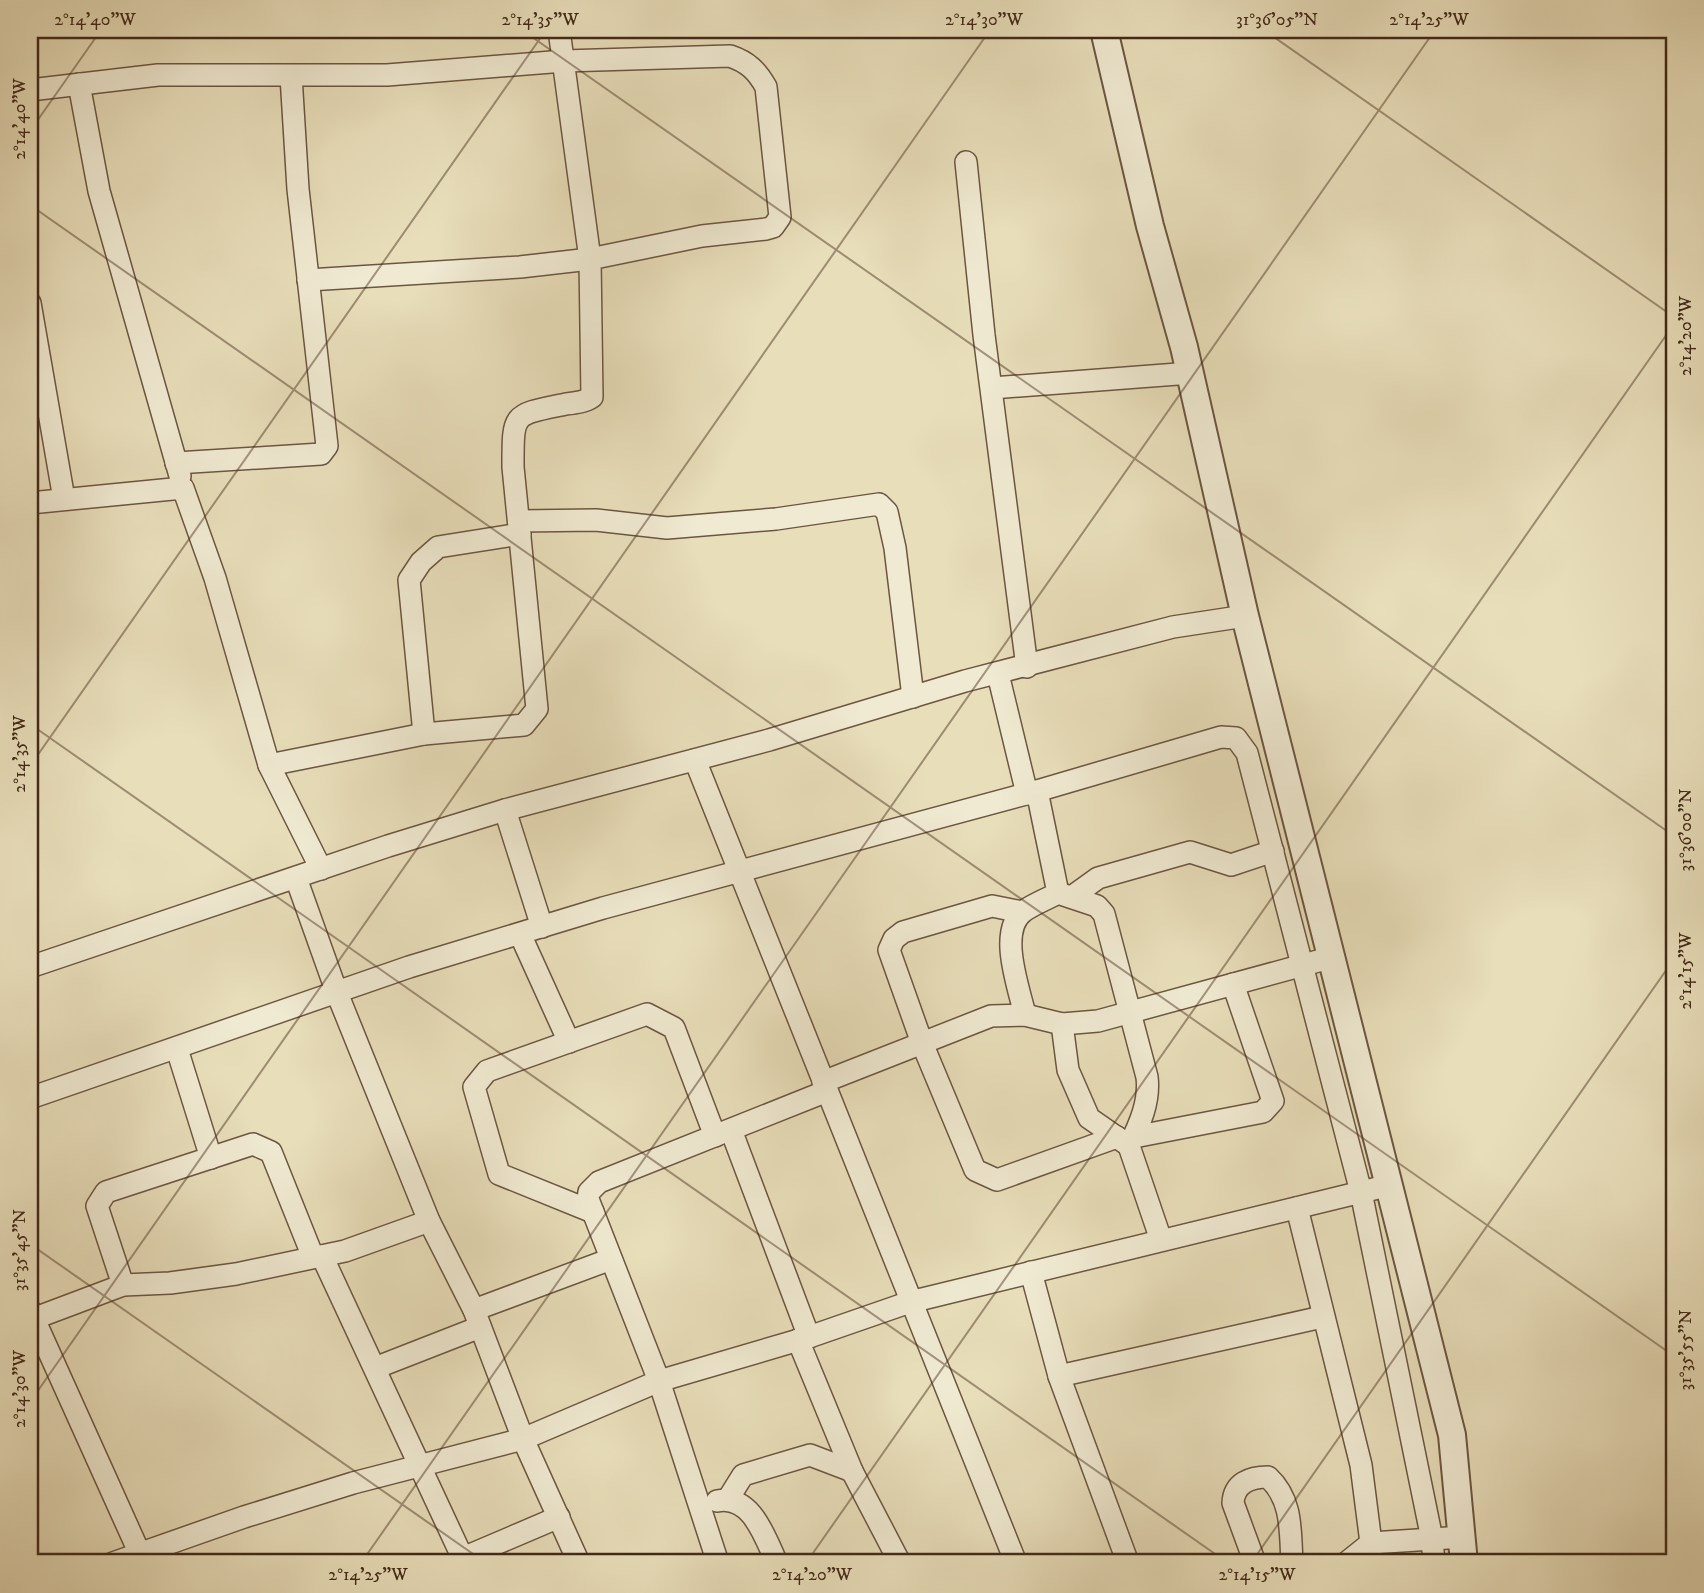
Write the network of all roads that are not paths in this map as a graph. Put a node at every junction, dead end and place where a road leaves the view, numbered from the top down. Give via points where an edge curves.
1 (559, 30) edge
2 (1104, 30) edge
3 (564, 61) junction
4 (291, 76) junction
5 (79, 84) junction
6 (30, 90) edge
7 (966, 162) dead end
8 (590, 259) junction
9 (308, 280) junction
10 (30, 303) edge
11 (1191, 373) junction
12 (36, 375) edge
13 (992, 388) junction
14 (176, 463) junction
15 (183, 488) junction
16 (64, 499) junction
17 (30, 503) edge
18 (519, 528) junction
19 (1245, 616) junction
20 (1027, 667) junction
21 (998, 674) junction
22 (912, 697) junction
23 (424, 733) junction
24 (695, 760) junction
25 (269, 765) junction
26 (1032, 792) junction
27 (505, 810) junction
28 (1273, 851) junction
29 (321, 869) junction
30 (739, 872) junction
31 (296, 878) junction
32 (1066, 895) junction
33 (1022, 912) junction
34 (542, 927) junction
35 (520, 934) junction
36 (1317, 962) junction
37 (30, 967) edge
38 (1233, 984) junction
39 (337, 993) junction
40 (1129, 1013) junction
41 (1025, 1015) junction
42 (1062, 1024) junction
43 (569, 1042) junction
44 (922, 1043) junction
45 (177, 1049) junction
46 (825, 1087) junction
47 (30, 1098) edge
48 (723, 1133) junction
49 (1127, 1140) junction
50 (212, 1158) junction
51 (1390, 1185) junction
52 (1362, 1192) junction
53 (1297, 1208) junction
54 (593, 1212) junction
55 (429, 1221) junction
56 (1161, 1240) junction
57 (317, 1256) junction
58 (611, 1259) junction
59 (1031, 1272) junction
60 (123, 1285) junction
61 (910, 1302) junction
62 (31, 1316) edge
63 (1322, 1317) junction
64 (477, 1319) junction
65 (804, 1339) junction
66 (375, 1368) junction
67 (1059, 1376) junction
68 (659, 1381) junction
69 (523, 1439) junction
70 (421, 1464) junction
71 (852, 1471) junction
72 (728, 1499) junction
73 (698, 1504) junction
74 (559, 1517) junction
75 (1432, 1539) junction
76 (1371, 1543) junction
77 (1464, 1550) edge
78 (142, 1559) edge
79 (464, 1561) edge
80 (113, 1563) edge
81 (579, 1563) edge
82 (718, 1563) edge
83 (777, 1563) edge
84 (900, 1563) edge
85 (1016, 1563) edge
86 (1128, 1563) edge
87 (1255, 1563) edge
88 (1292, 1563) edge
89 (1346, 1563) edge
90 (1434, 1563) edge

1 - 3 street
2 - 11 street
3 - 4 street via 387,75
3 - 8 street
3 - 8 street via 730,56 757,71 766,87 777,223 766,229 702,236
4 - 5 street via 158,75
4 - 9 street
5 - 6 street
5 - 14 street via 99,191
7 - 13 street
8 - 9 street
8 - 18 street via 594,391 588,400 532,410 516,420 513,467
9 - 14 street via 325,452
10 - 12 street
11 - 13 street
11 - 19 street
12 - 16 street
13 - 20 street
14 - 15 street
15 - 16 street
15 - 25 street via 215,578
16 - 17 street
18 - 22 street via 596,520 667,528 879,504 887,512 895,548
18 - 23 street via 438,547 409,580
18 - 23 street via 537,709 534,716 524,725
19 - 20 street via 1180,625
19 - 36 street
20 - 21 street
21 - 22 street
21 - 26 street
22 - 24 street
23 - 25 street
24 - 27 street
24 - 30 street
25 - 29 street
26 - 28 street via 1221,737 1236,738 1247,753
26 - 30 street
26 - 32 street
27 - 29 street
27 - 34 street
28 - 32 street via 1231,864 1190,852 1098,878
28 - 36 street
29 - 31 street
30 - 34 street
30 - 46 street
31 - 37 street
31 - 39 street
32 - 33 street
32 - 40 street via 1097,906 1104,914
33 - 41 street via 1012,928 1011,957
33 - 44 street via 992,906 903,932 894,939 889,950
34 - 35 street
35 - 39 street
35 - 43 street
36 - 38 street
36 - 51 street
36 - 52 street
38 - 40 street
38 - 49 street via 1273,1101 1262,1112
39 - 45 street
39 - 55 street
40 - 42 street
40 - 49 street via 1148,1088
41 - 42 street
41 - 44 street via 991,1016
42 - 49 street via 1068,1070 1089,1118
43 - 48 street via 647,1014 674,1028
43 - 54 street via 487,1071 474,1087 499,1174
44 - 46 street
44 - 49 street via 975,1170 997,1180
45 - 47 street
45 - 50 street
46 - 48 street
46 - 61 street
48 - 54 street via 599,1182 588,1199
48 - 65 street
49 - 56 street
50 - 57 street via 253,1144 271,1152
50 - 60 street via 106,1192 97,1206
51 - 52 street
51 - 77 street via 1452,1435
52 - 53 street
52 - 75 street
53 - 56 street
53 - 63 street
54 - 58 street
55 - 57 street
55 - 64 street
56 - 59 street
57 - 60 street via 236,1274
57 - 66 street
58 - 64 street
58 - 68 street
59 - 61 street
59 - 67 street
60 - 62 street
61 - 65 street
61 - 85 street
62 - 78 street
63 - 67 street
63 - 76 street via 1361,1465
64 - 66 street
64 - 69 street
65 - 68 street
65 - 71 street
66 - 70 street
67 - 86 street
68 - 69 street
68 - 73 street
69 - 70 street
69 - 74 street
70 - 78 street via 244,1517
70 - 79 street
71 - 72 street via 810,1455 743,1475
71 - 84 street
72 - 73 street
72 - 83 street via 743,1505 760,1527
73 - 82 street
74 - 79 street
74 - 81 street
75 - 76 street
75 - 77 street
75 - 90 street
76 - 89 street
78 - 80 street
87 - 88 street via 1233,1503 1234,1493 1248,1480 1268,1477 1281,1489 1288,1510

